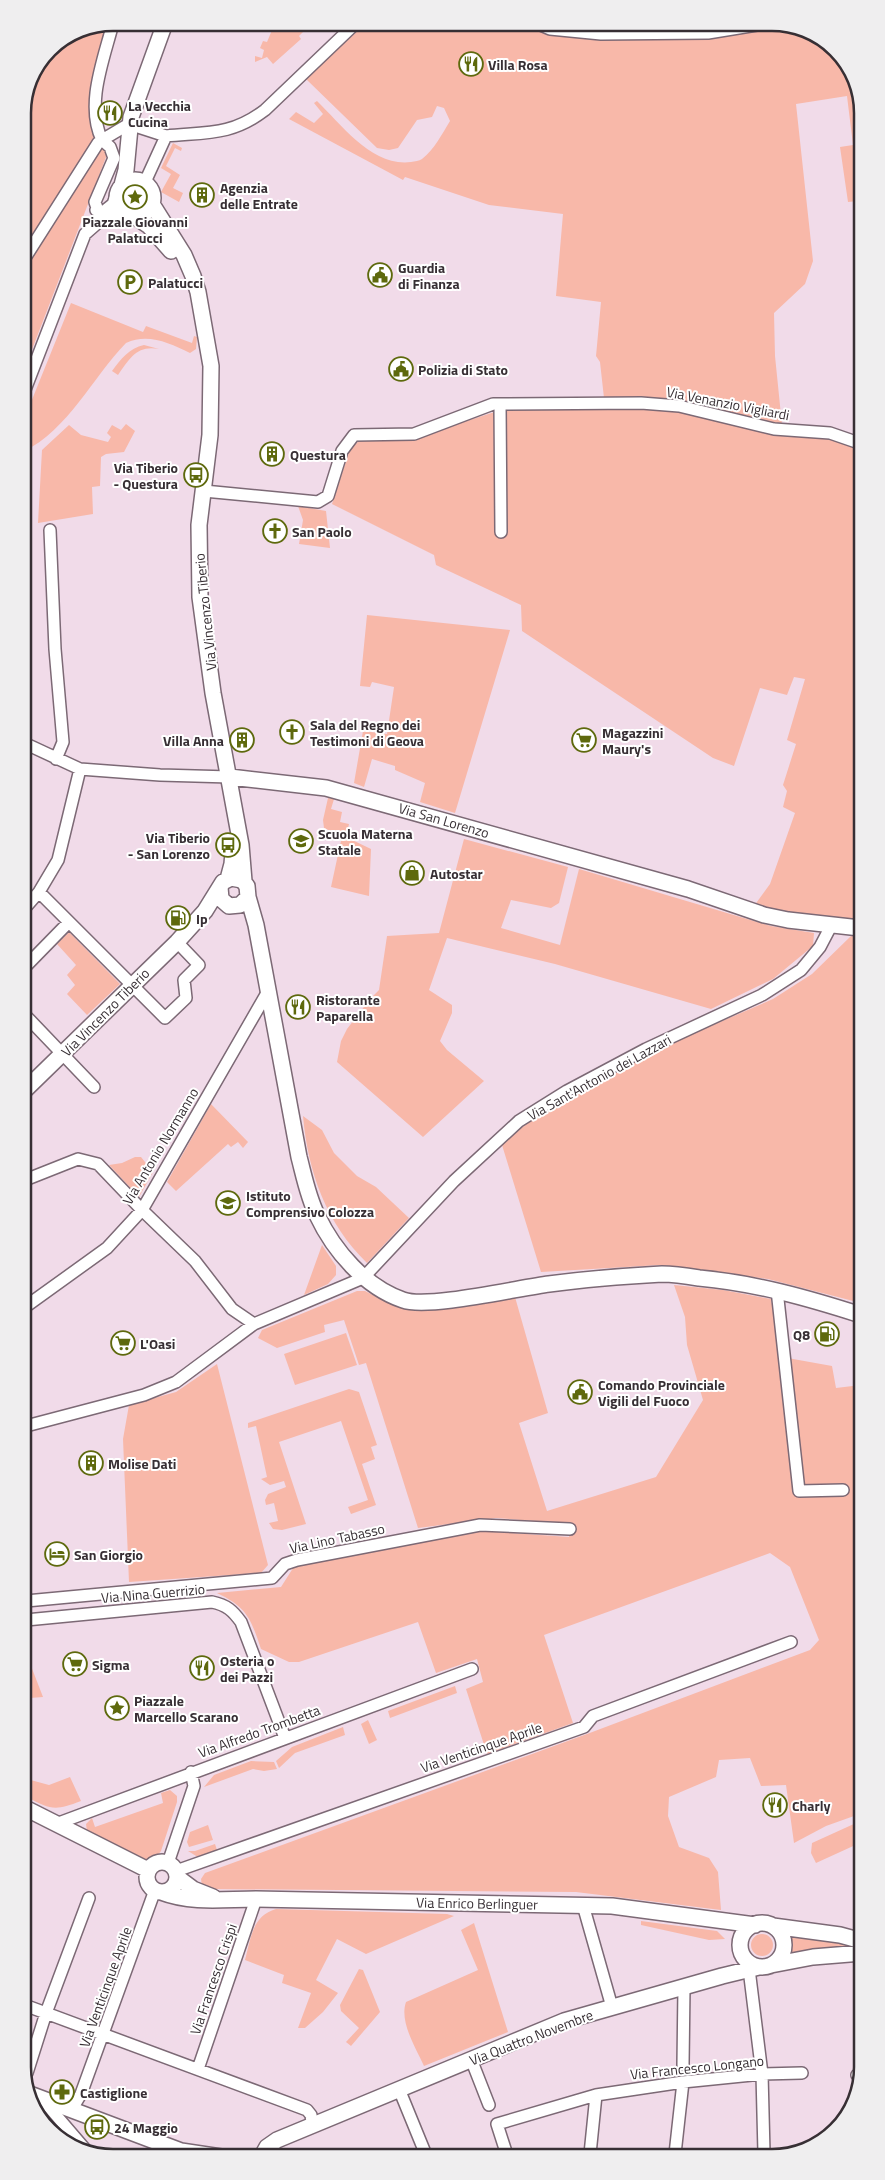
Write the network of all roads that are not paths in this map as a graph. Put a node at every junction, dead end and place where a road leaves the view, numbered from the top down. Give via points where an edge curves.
1 (111, 31) edge
2 (162, 31) edge
3 (348, 31) edge
4 (570, 31) edge
5 (720, 31) edge
6 (130, 124) junction
7 (166, 136) junction
8 (102, 140) junction
9 (129, 143) junction
10 (143, 181) junction
11 (120, 189) junction
12 (152, 204) junction
13 (99, 215) junction
14 (130, 215) junction
15 (31, 248) edge
16 (201, 309) junction
17 (31, 374) edge
18 (500, 404) junction
19 (854, 441) edge
20 (204, 491) junction
21 (50, 530) dead end
22 (501, 532) dead end
23 (31, 746) edge
24 (56, 759) junction
25 (80, 769) junction
26 (230, 777) junction
27 (236, 824) junction
28 (244, 881) junction
29 (224, 883) junction
30 (39, 892) junction
31 (248, 897) junction
32 (31, 901) edge
33 (232, 906) junction
34 (205, 911) junction
35 (68, 923) junction
36 (831, 926) junction
37 (854, 928) edge
38 (256, 934) junction
39 (177, 942) junction
40 (31, 962) edge
41 (132, 984) junction
42 (267, 993) junction
43 (31, 1021) edge
44 (64, 1054) junction
45 (31, 1084) edge
46 (94, 1087) dead end
47 (31, 1178) edge
48 (142, 1210) junction
49 (363, 1278) junction
50 (777, 1290) junction
51 (31, 1303) edge
52 (854, 1314) edge
53 (254, 1324) junction
54 (31, 1425) edge
55 (843, 1490) dead end
56 (570, 1529) dead end
57 (31, 1601) edge
58 (31, 1620) edge
59 (790, 1642) dead end
60 (472, 1669) dead end
61 (285, 1738) junction
62 (191, 1772) junction
63 (31, 1811) edge
64 (56, 1824) junction
65 (148, 1870) junction
66 (173, 1870) junction
67 (158, 1891) junction
68 (89, 1898) dead end
69 (227, 1899) junction
70 (256, 1899) junction
71 (583, 1906) junction
72 (726, 1920) junction
73 (755, 1925) junction
74 (773, 1926) junction
75 (854, 1939) edge
76 (741, 1946) junction
77 (854, 1954) edge
78 (760, 1967) junction
79 (722, 1976) junction
80 (684, 1987) junction
81 (31, 2007) edge
82 (612, 2008) junction
83 (46, 2013) junction
84 (103, 2036) junction
85 (471, 2059) junction
86 (31, 2060) edge
87 (683, 2065) dead end
88 (198, 2069) junction
89 (802, 2073) dead end
90 (762, 2074) junction
91 (683, 2082) junction
92 (399, 2089) junction
93 (596, 2094) junction
94 (38, 2097) edge
95 (42, 2099) junction
96 (489, 2105) dead end
97 (307, 2110) junction
98 (348, 2110) junction
99 (307, 2128) junction
100 (77, 2140) edge
101 (173, 2149) edge
102 (266, 2149) edge
103 (424, 2149) edge
104 (505, 2149) edge
105 (590, 2149) edge
106 (676, 2149) edge
107 (764, 2149) edge

1 - 8 street via 97,85 94,116
2 - 6 main road
3 - 7 street via 265,110 248,122 231,130
4 - 5 street via 600,34
6 - 7 street
6 - 8 street
6 - 9 main road
7 - 10 street
8 - 13 street via 110,147 114,158 95,202
8 - 15 street
9 - 10 main road
9 - 11 main road
10 - 11 main road via 131,180
10 - 12 main road via 152,190
11 - 13 street via 110,207
11 - 14 main road via 120,208
12 - 14 main road via 145,213
12 - 16 main road, Via Vincenzo Tiberio via 184,255
13 - 14 street
13 - 17 street via 85,234
14 - 16 main road, Via Vincenzo Tiberio via 149,226 167,245
16 - 20 main road, Via Vincenzo Tiberio via 211,366 210,435
18 - 19 street, Via Venanzio Vigliardi via 641,403 679,406 774,429 830,433
18 - 20 street, Via Venanzio Vigliardi via 414,434 354,434 342,451 328,496 318,502
18 - 22 street
20 - 26 main road, Via Vincenzo Tiberio via 199,525 200,597 213,693
21 - 24 street via 63,742
23 - 24 street, Via San Lorenzo
24 - 25 street, Via San Lorenzo
25 - 26 street, Via San Lorenzo
25 - 30 street via 58,860
26 - 27 main road, Via Vincenzo Tiberio
26 - 36 main road, Via San Lorenzo via 326,788 688,889 764,915
27 - 28 main road, Via Vincenzo Tiberio
27 - 29 main road, Via Vincenzo Tiberio via 232,864
28 - 29 main road via 236,878
28 - 31 main road
29 - 33 main road via 221,899
29 - 34 main road, Via Vincenzo Tiberio
30 - 32 street
30 - 35 street
31 - 33 main road via 243,904
31 - 38 main road
33 - 34 main road
33 - 38 main road
34 - 39 main road, Via Vincenzo Tiberio
35 - 40 street
35 - 41 street
36 - 37 main road, Via San Lorenzo
36 - 49 street, Via Sant'Antonio dei Lazzari via 820,947 801,970 762,995 637,1054 519,1121 454,1180
38 - 42 main road
39 - 41 main road, Via Vincenzo Tiberio
39 - 41 street via 199,965 184,980 186,998 165,1018
41 - 44 main road, Via Vincenzo Tiberio
42 - 48 street, Via Antonio Normanno
42 - 49 main road via 309,1194 326,1232
43 - 44 street
44 - 45 main road, Via Vincenzo Tiberio
44 - 46 street
47 - 48 street via 78,1158 98,1164
48 - 51 street, Via Antonio Normanno via 107,1248
48 - 53 street via 194,1261 232,1309
49 - 50 main road via 404,1301 432,1301 549,1284 664,1274
49 - 53 street, Via Sant'Antonio dei Lazzari
50 - 52 main road
50 - 55 street via 799,1491
53 - 54 street, Via Sant'Antonio dei Lazzari via 176,1382 144,1395
56 - 57 street, Via Lino Tabasso via 480,1525 297,1560 286,1564 272,1578
58 - 61 street, Via Nina Guerrizio via 212,1602 222,1604 232,1610 241,1622
59 - 66 street, Via Venticinque Aprile via 593,1716 584,1727
60 - 61 street, Via Alfredo Trombetta
61 - 62 street, Via Alfredo Trombetta
62 - 64 street, Via Alfredo Trombetta
62 - 66 street via 194,1786
63 - 64 main road
64 - 65 main road
65 - 66 main road via 156,1862
65 - 67 main road via 147,1882
66 - 67 main road via 172,1888
66 - 69 main road, Via Enrico Berlinguer via 200,1893
67 - 69 main road, Via Enrico Berlinguer via 192,1900
67 - 84 street, Via Venticinque Aprile
68 - 83 street
69 - 70 main road, Via Enrico Berlinguer
70 - 71 main road, Via Enrico Berlinguer
70 - 88 street, Via Francesco Crispi
71 - 72 main road, Via Enrico Berlinguer via 612,1906
71 - 82 street
72 - 73 main road, Via Enrico Berlinguer
72 - 76 main road
73 - 74 main road
73 - 76 main road via 746,1931
74 - 75 main road
74 - 78 main road via 784,1942 784,1951 779,1960
76 - 78 main road via 745,1959
76 - 79 main road
77 - 78 main road, Via Quattro Novembre
78 - 79 main road, Via Quattro Novembre
78 - 90 street
79 - 80 main road, Via Quattro Novembre
80 - 82 main road, Via Quattro Novembre
80 - 87 street
81 - 83 street
82 - 85 main road, Via Quattro Novembre via 564,2021
83 - 84 street
83 - 86 street
84 - 88 street
84 - 95 street, Via Venticinque Aprile via 75,2104
85 - 92 main road, Via Quattro Novembre
85 - 96 street
88 - 97 street
89 - 90 street, Via Francesco Longano
90 - 91 street, Via Francesco Longano
90 - 107 street
91 - 93 street, Via Francesco Longano
91 - 106 street
92 - 98 main road, Via Quattro Novembre
92 - 103 street
93 - 104 street, Via Francesco Longano via 497,2124
93 - 105 street
94 - 95 main road
95 - 100 street
95 - 101 main road
97 - 98 street, Via Quattro Novembre via 330,2115
97 - 99 street via 312,2122
98 - 99 main road, Via Quattro Novembre
99 - 102 main road, Via Quattro Novembre

